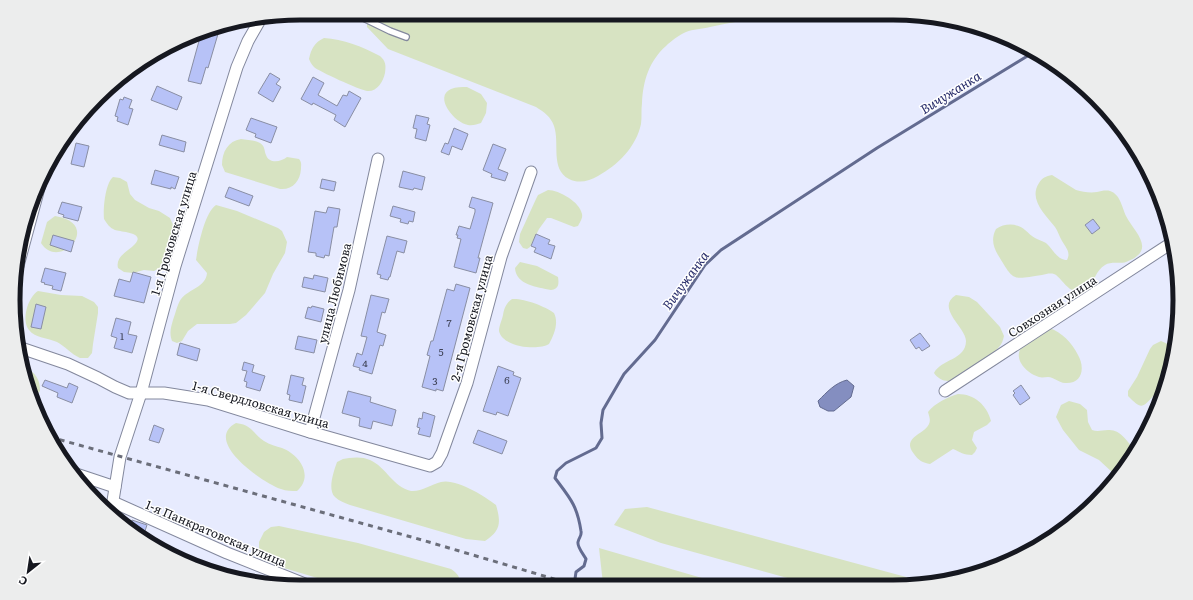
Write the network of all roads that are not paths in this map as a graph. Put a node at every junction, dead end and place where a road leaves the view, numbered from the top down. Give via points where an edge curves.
1 (367, 20) edge
2 (258, 23) edge
3 (406, 37) dead end
4 (378, 159) dead end
5 (531, 172) dead end
6 (1168, 245) edge
7 (24, 349) edge
8 (945, 391) dead end
9 (141, 392) junction
10 (310, 432) junction
11 (430, 466) joint
12 (83, 476) edge
13 (115, 487) junction
14 (112, 507) edge
15 (294, 580) edge

1 - 3 lane
2 - 9 street, 1-я Громовская улица via 237,68 175,266
4 - 10 street, улица Любимова via 350,290
5 - 11 street, 2-я Громовская улица via 501,257 467,383 442,453 437,462
6 - 8 street, Совхозная улица
7 - 9 street, 1-я Свердловская улица via 68,364 115,387 129,392
9 - 10 street, 1-я Свердловская улица via 208,400
9 - 13 street, 1-я Громовская улица via 120,457
10 - 11 street, 1-я Свердловская улица
12 - 13 street
13 - 14 street, 1-я Громовская улица
14 - 15 street, 1-я Панкратовская улица

